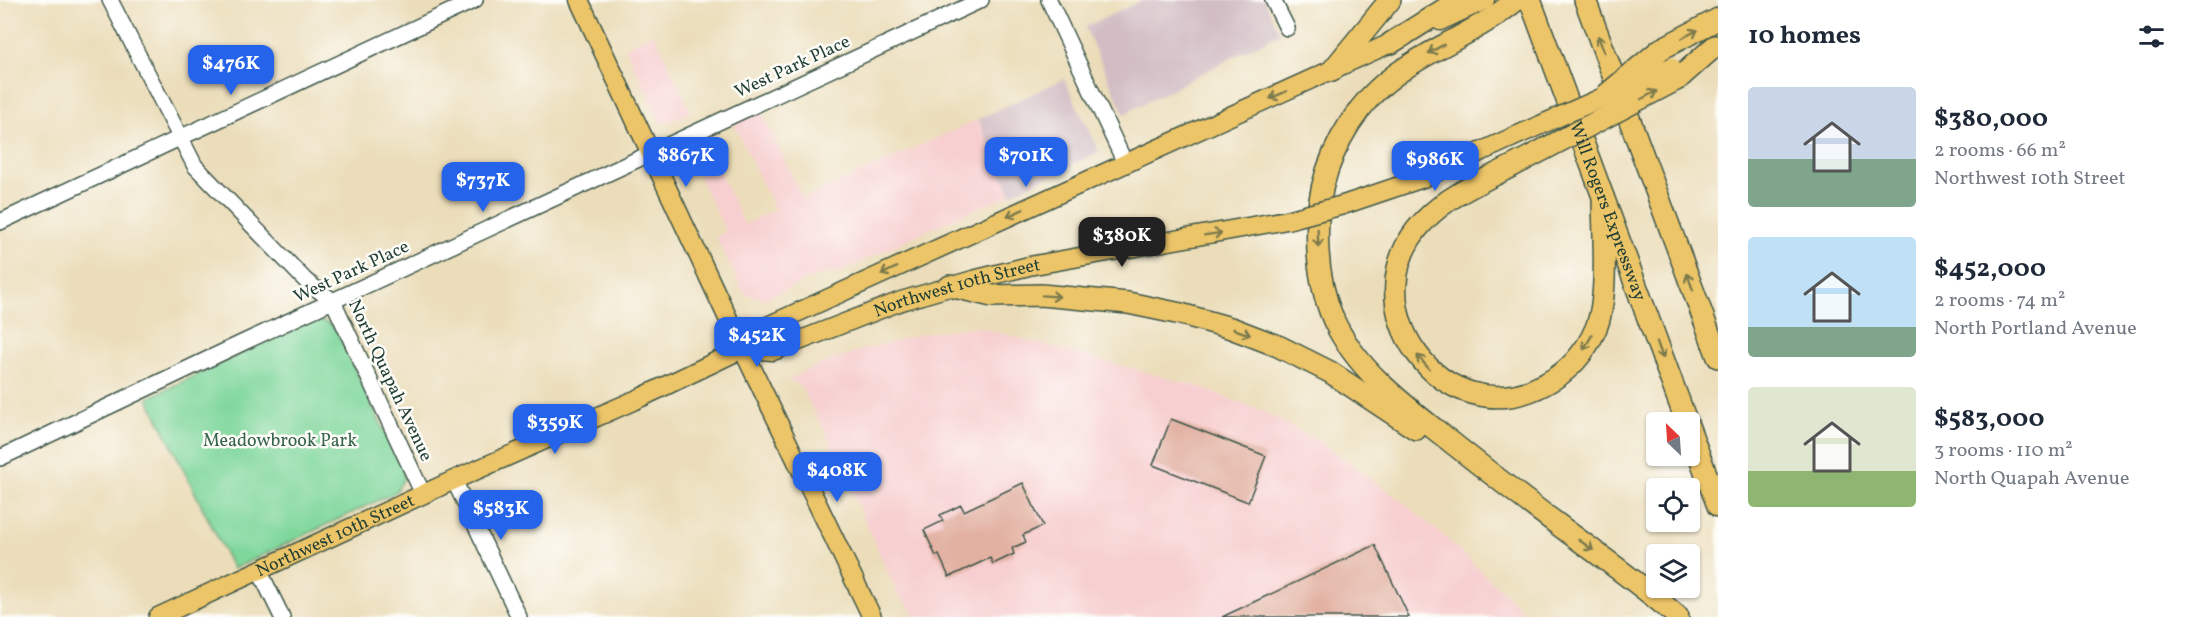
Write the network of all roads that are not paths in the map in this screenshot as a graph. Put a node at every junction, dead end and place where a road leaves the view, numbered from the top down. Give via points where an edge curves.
1 (110, 0) edge
2 (475, 0) edge
3 (579, 0) edge
4 (981, 0) edge
5 (1049, 0) edge
6 (1273, 0) edge
7 (1390, 0) edge
8 (1459, 0) edge
9 (1517, 0) edge
10 (1530, 0) edge
11 (1585, 0) edge
12 (1484, 8) edge
13 (1718, 19) edge
14 (1287, 28) dead end
15 (1391, 44) junction
16 (1716, 45) edge
17 (1670, 65) junction
18 (1332, 71) junction
19 (1605, 96) joint
20 (181, 138) junction
21 (650, 154) junction
22 (1125, 163) junction
23 (1603, 197) junction
24 (0, 222) edge
25 (950, 286) junction
26 (333, 301) junction
27 (742, 349) junction
28 (1718, 357) edge
29 (1683, 412) edge
30 (0, 458) edge
31 (1700, 458) edge
32 (454, 480) junction
33 (423, 494) junction
34 (1718, 506) edge
35 (1539, 510) junction
36 (259, 570) junction
37 (158, 617) edge
38 (282, 617) edge
39 (519, 617) edge
40 (872, 617) edge
41 (1678, 617) edge

1 - 20 street, North Quapah Avenue
2 - 20 street
3 - 21 main road
4 - 21 street, West Park Place
5 - 22 street
6 - 14 street
7 - 18 highway
8 - 15 highway
9 - 12 highway
10 - 23 highway, Will Rogers Expressway
28 -> 11 highway
12 - 15 main road, Northwest 10th Street
12 -> 35 highway via 1395,74 1352,121 1337,145 1319,198 1319,264 1323,292 1335,321 1368,371 1432,427
17 -> 13 highway
15 - 18 main road, Northwest 10th Street
16 - 17 highway
17 - 19 highway, bridge
23 -> 17 highway, bridge via 1601,308 1596,327 1574,363 1537,388 1496,396 1461,389 1427,367 1402,330 1395,291 1403,253 1425,220 1444,204 1522,161
18 -> 22 main road, Northwest 10th Street
25 -> 19 main road, Northwest 10th Street, bridge via 1029,266 1287,220 1343,205 1423,178
20 - 24 street
20 - 26 street, North Quapah Avenue via 195,166 306,281
21 - 26 street, West Park Place
21 - 27 main road
22 -> 27 main road, Northwest 10th Street via 761,329
23 -> 29 highway, Will Rogers Expressway
25 - 27 main road, Northwest 10th Street via 877,309 773,351
25 -> 35 highway via 992,296 1041,295 1128,303 1231,328 1330,372
26 - 30 street, West Park Place
26 - 33 street, North Quapah Avenue
27 - 32 main road, Northwest 10th Street
27 - 40 main road
31 - 34 highway
32 - 33 main road, Northwest 10th Street
32 - 39 street
33 - 36 main road, Northwest 10th Street
35 -> 41 highway
36 - 37 main road, Northwest 10th Street
36 - 38 street

